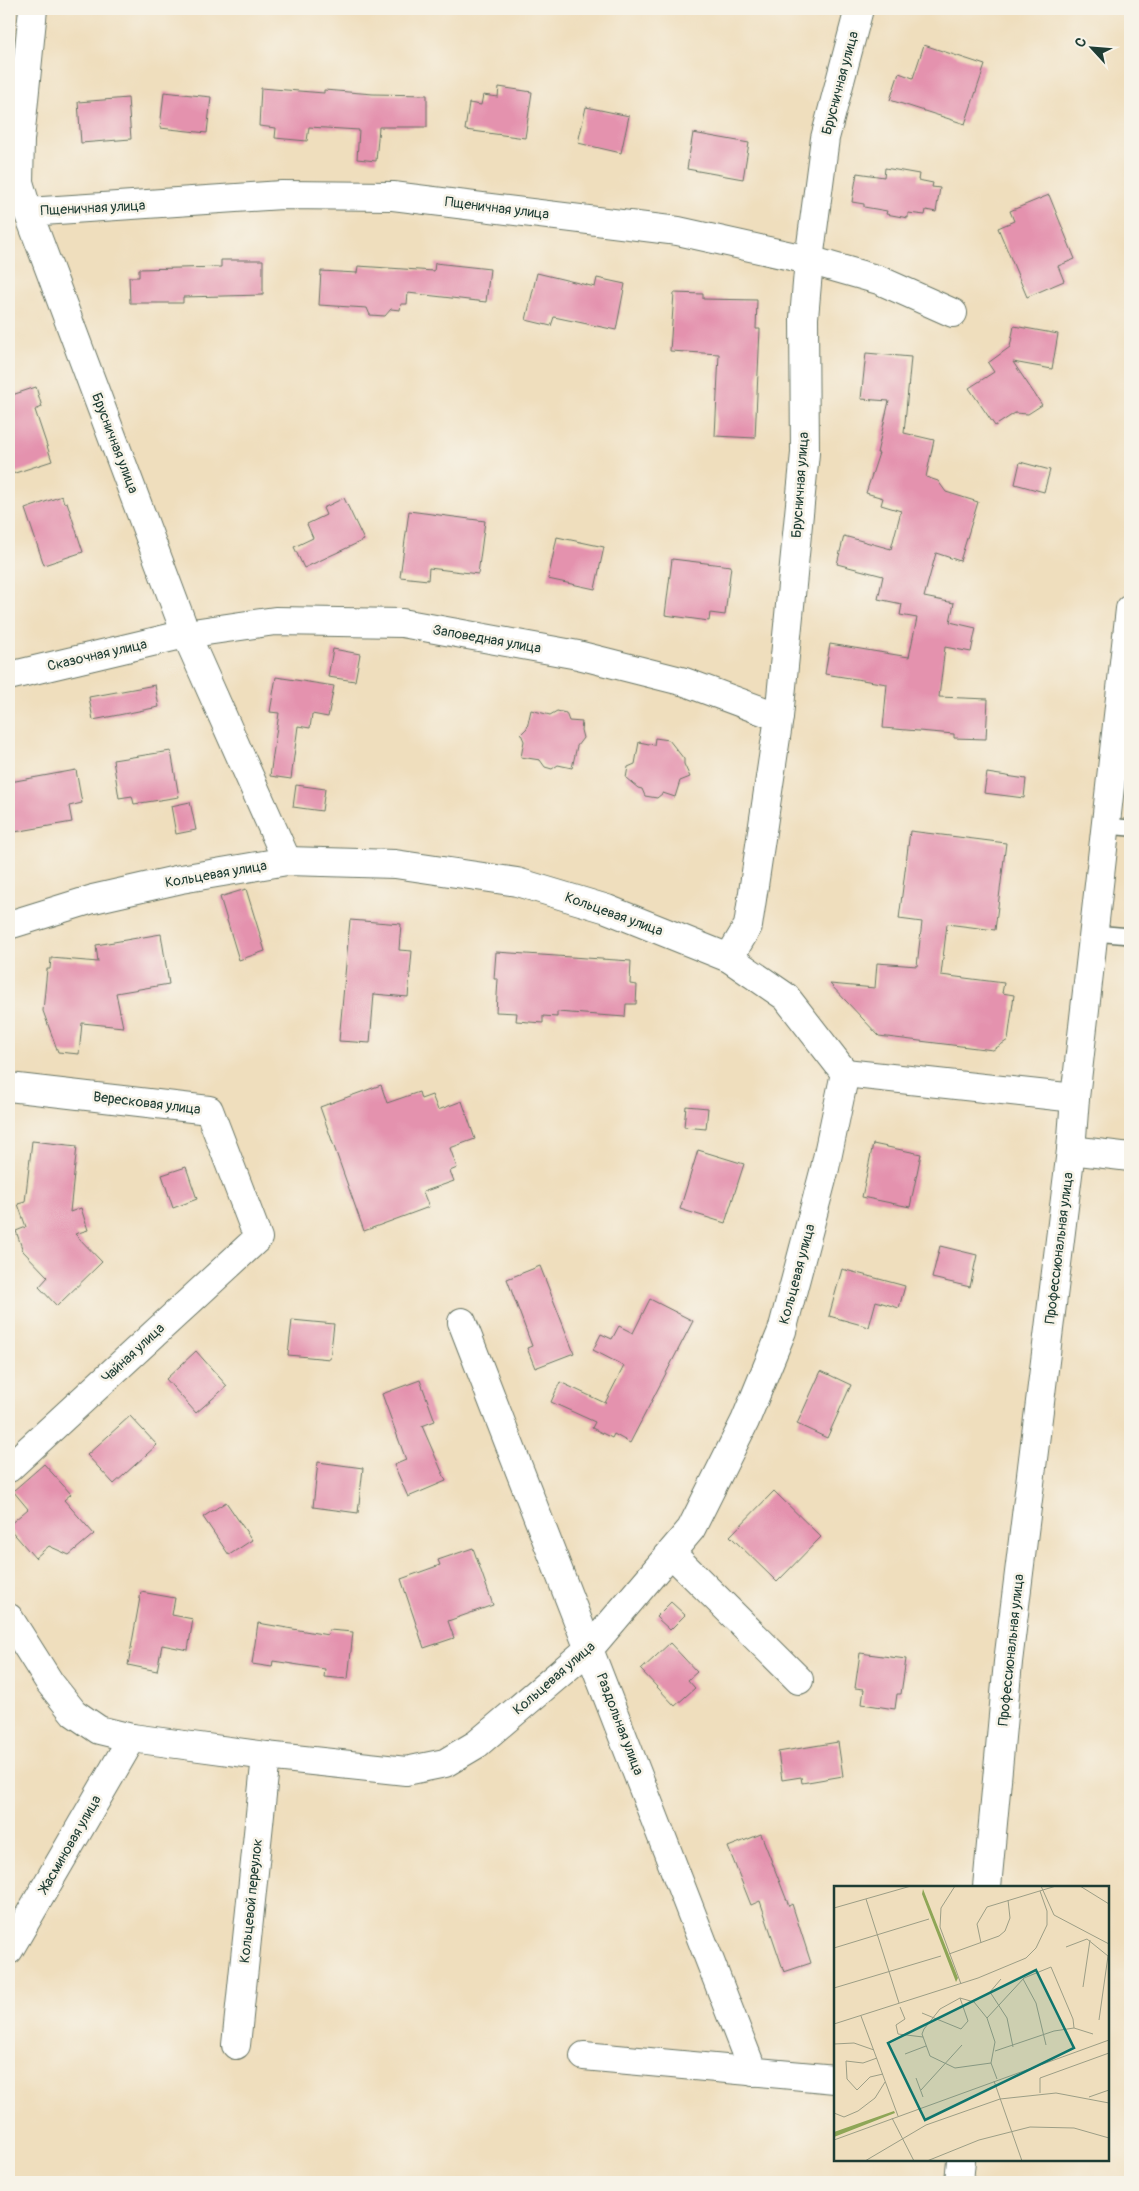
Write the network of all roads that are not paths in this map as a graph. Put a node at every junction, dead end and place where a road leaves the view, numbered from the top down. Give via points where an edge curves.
1 (33, 9) edge
2 (859, 9) edge
3 (28, 212) junction
4 (809, 260) junction
5 (953, 314) dead end
6 (1130, 609) edge
7 (186, 634) junction
8 (9, 676) edge
9 (779, 717) junction
10 (1118, 827) edge
11 (287, 862) junction
12 (9, 925) edge
13 (1094, 933) junction
14 (1130, 936) edge
15 (729, 958) junction
16 (845, 1073) junction
17 (9, 1087) edge
18 (1075, 1098) junction
19 (1071, 1150) junction
20 (1130, 1157) edge
21 (258, 1238) joint
22 (462, 1322) dead end
23 (9, 1468) edge
24 (671, 1553) junction
25 (9, 1618) edge
26 (590, 1648) junction
27 (799, 1680) dead end
28 (132, 1738) junction
29 (266, 1756) junction
30 (987, 1886) edge
31 (9, 1950) edge
32 (236, 2045) dead end
33 (584, 2056) dead end
34 (753, 2072) junction
35 (834, 2079) edge
36 (961, 2161) edge
37 (959, 2182) edge

1 - 3 street, Брусничная улица via 20,140 20,182
2 - 4 street, Брусничная улица via 825,138
3 - 4 street, Пщеничная улица via 282,195 393,196 678,231
3 - 7 street, Брусничная улица
4 - 5 street, Пщеничная улица via 879,280
4 - 9 street, Брусничная улица via 804,318 805,453
6 - 10 street, Профессиональная улица
7 - 8 street, Сказочная улица
7 - 9 street, Заповедная улица via 275,621 402,623 587,658 685,682
7 - 11 street, Брусничная улица
9 - 15 street, Брусничная улица via 748,926
10 - 13 street, Профессиональная улица
11 - 12 street, Кольцевая улица via 181,878 93,898
11 - 15 street, Кольцевая улица via 396,864 517,882 608,909
13 - 14 lane
13 - 18 street, Профессиональная улица
15 - 16 street, Кольцевая улица via 786,997
16 - 18 street
16 - 24 street, Кольцевая улица via 825,1168 782,1330 741,1430 690,1529
17 - 21 street, Вересковая улица via 209,1110
18 - 19 street, Профессиональная улица
19 - 20 street
19 - 30 street, Профессиональная улица via 1010,1652
21 - 23 street, Чайная улица
22 - 26 street, Раздольная улица
24 - 26 street, Кольцевая улица
24 - 27 street
25 - 28 street, Кольцевая улица via 50,1684 74,1712 99,1730
26 - 29 street, Кольцевая улица via 477,1744 446,1763 406,1771
26 - 34 street, Раздольная улица
28 - 29 street, Кольцевая улица
28 - 31 street, Жасминовая улица
29 - 32 street, Кольцевой переулок
33 - 34 street
34 - 35 street
36 - 37 street

